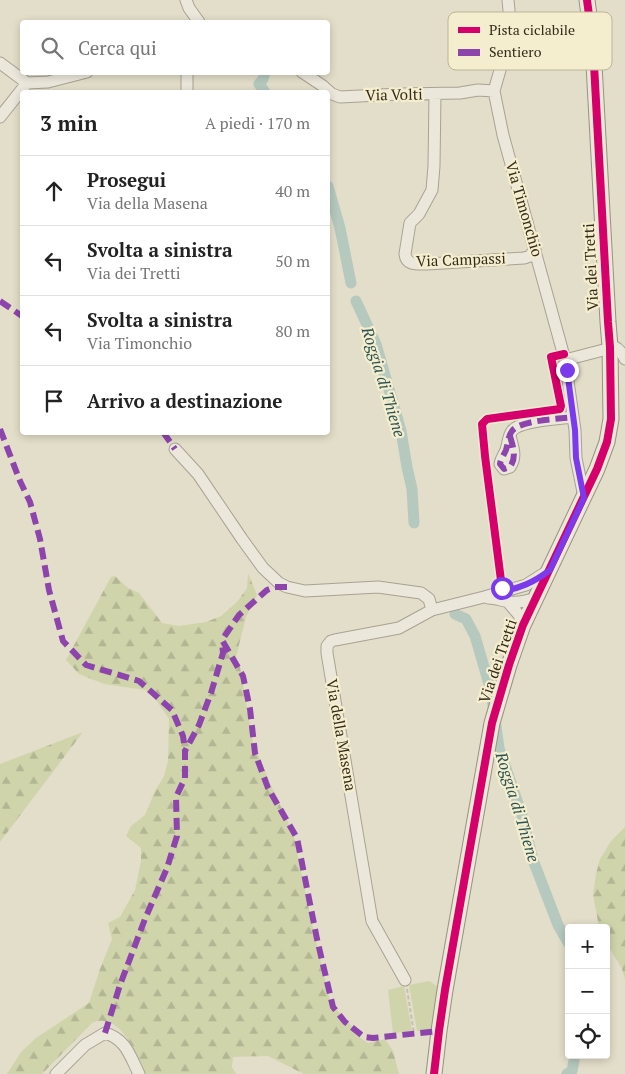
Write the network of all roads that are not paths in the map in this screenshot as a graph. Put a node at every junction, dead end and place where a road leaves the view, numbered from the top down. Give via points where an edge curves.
1 (186, 0) edge
2 (198, 20) edge
3 (0, 63) edge
4 (500, 70) edge
5 (594, 70) edge
6 (75, 75) edge
7 (187, 75) edge
8 (307, 75) edge
9 (27, 83) junction
10 (21, 90) edge
11 (187, 90) edge
12 (328, 90) edge
13 (494, 91) junction
14 (20, 92) edge
15 (330, 92) edge
16 (435, 94) junction
17 (0, 117) edge
18 (535, 249) junction
19 (610, 347) junction
20 (625, 358) edge
21 (565, 360) junction
22 (573, 417) junction
23 (510, 436) dead end
24 (175, 448) dead end
25 (584, 498) junction
26 (550, 570) junction
27 (500, 592) junction
28 (484, 597) junction
29 (536, 598) junction
30 (508, 602) junction
31 (432, 610) junction
32 (523, 626) junction
33 (405, 980) road end
34 (56, 1074) edge
35 (139, 1074) edge
36 (434, 1074) edge

1 - 2 street
3 - 9 street
4 - 13 street, Via Timonchio
5 - 19 street, Via dei Tretti
6 - 9 street
7 - 11 street
8 - 12 street, Via Volti
9 - 10 street
13 - 16 street, Via Volti
13 - 18 street, Via Timonchio
14 - 17 street
15 - 16 street, Via Volti via 336,96
16 - 18 street, Via Campassi via 432,190 410,223 405,254 408,262 427,264 524,258
18 - 21 street, Via Timonchio
19 - 20 street via 618,348
19 - 21 street
19 - 25 street, Via dei Tretti via 611,419 603,454
21 - 22 street, Via Timonchio
22 - 23 street via 525,423 513,430
22 - 25 street, Via Timonchio via 576,458
24 - 31 street via 198,474 263,568 279,583 305,591 378,587 421,593 429,599
25 - 26 street, Via dei Tretti
26 - 27 street, Via della Masena via 526,585
26 - 29 street, Via dei Tretti
27 - 28 street, Via della Masena
27 - 29 street, Via della Masena via 526,593
28 - 30 street, Via della Masena
28 - 31 street, Via della Masena
29 - 30 street, Via della Masena
29 - 32 street, Via dei Tretti
30 - 32 street
31 - 33 street, Via della Masena via 399,628 331,641 327,646 372,921
32 - 36 street, Via dei Tretti via 492,723 445,990
34 - 35 street via 84,1045 105,1032 126,1047

